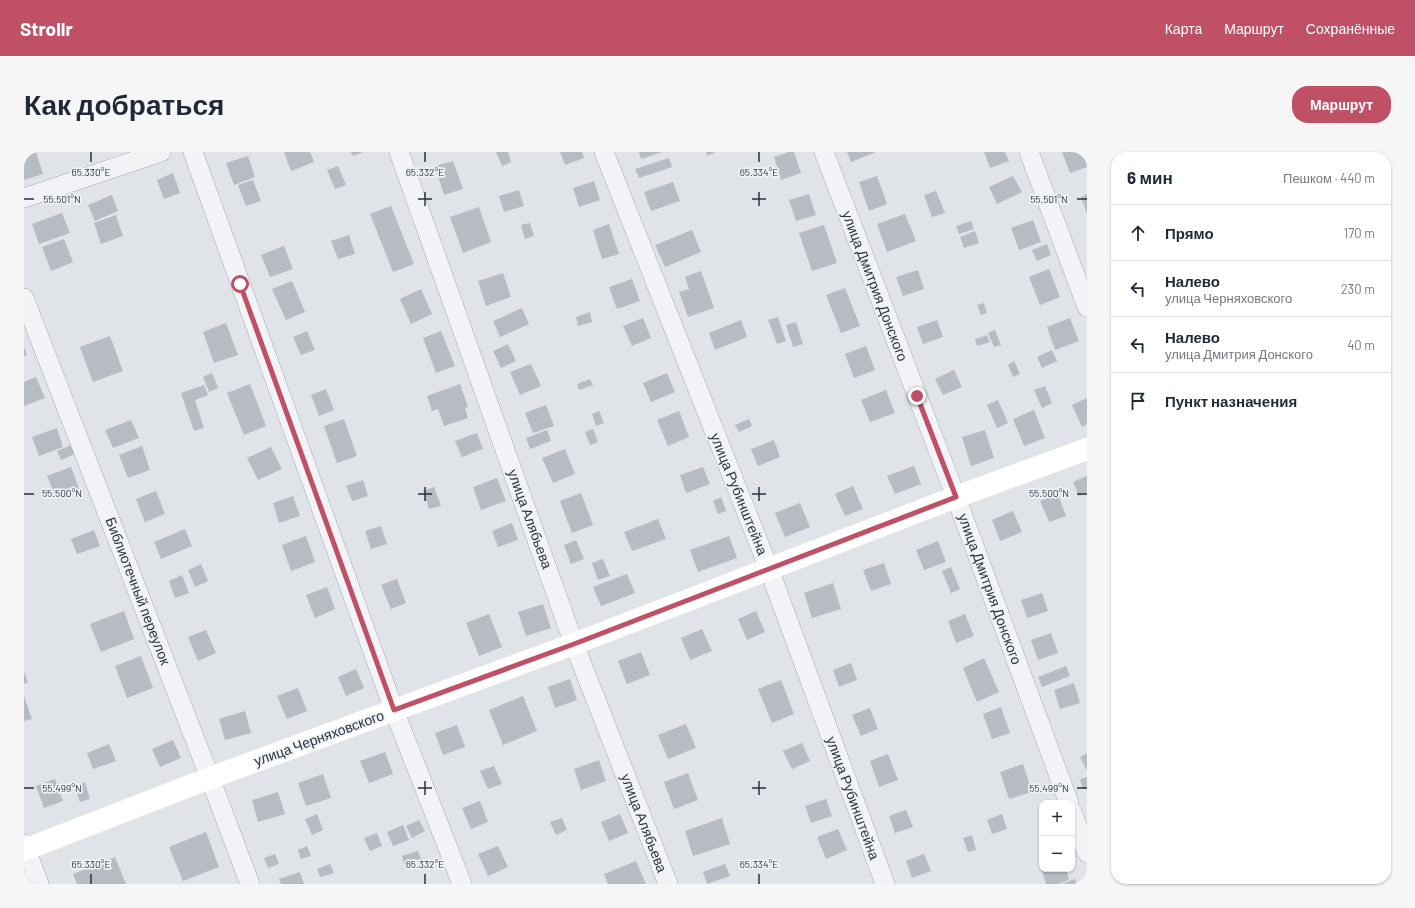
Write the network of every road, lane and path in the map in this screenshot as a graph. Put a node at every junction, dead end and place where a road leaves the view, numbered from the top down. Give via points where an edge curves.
1 (161, 152) edge
2 (193, 152) edge
3 (399, 152) edge
4 (604, 152) edge
5 (824, 152) edge
6 (1029, 152) edge
7 (24, 198) edge
8 (24, 298) edge
9 (1087, 307) edge
10 (1087, 449) edge
11 (956, 497) junction
12 (769, 570) junction
13 (574, 644) junction
14 (394, 710) junction
15 (210, 778) junction
16 (1067, 800) edge
17 (1075, 820) edge
18 (25, 848) edge
19 (1087, 853) edge
20 (39, 884) edge
21 (250, 884) edge
22 (462, 884) edge
23 (668, 884) edge
24 (885, 884) edge

1 - 7 street
2 - 14 street
3 - 13 street, улица Алябьева
4 - 12 street, улица Рубинштейна
5 - 11 street, улица Дмитрия Донского
6 - 9 street
8 - 15 street, Библиотечный переулок
10 - 11 street, улица Черняховского
11 - 12 street, улица Черняховского
11 - 16 street, улица Дмитрия Донского
12 - 13 street, улица Черняховского
12 - 24 street, улица Рубинштейна
13 - 14 street, улица Черняховского
13 - 23 street, улица Алябьева
14 - 15 street, улица Черняховского
14 - 22 street
15 - 18 street, улица Черняховского
15 - 21 street, Библиотечный переулок
17 - 19 street
18 - 20 street

